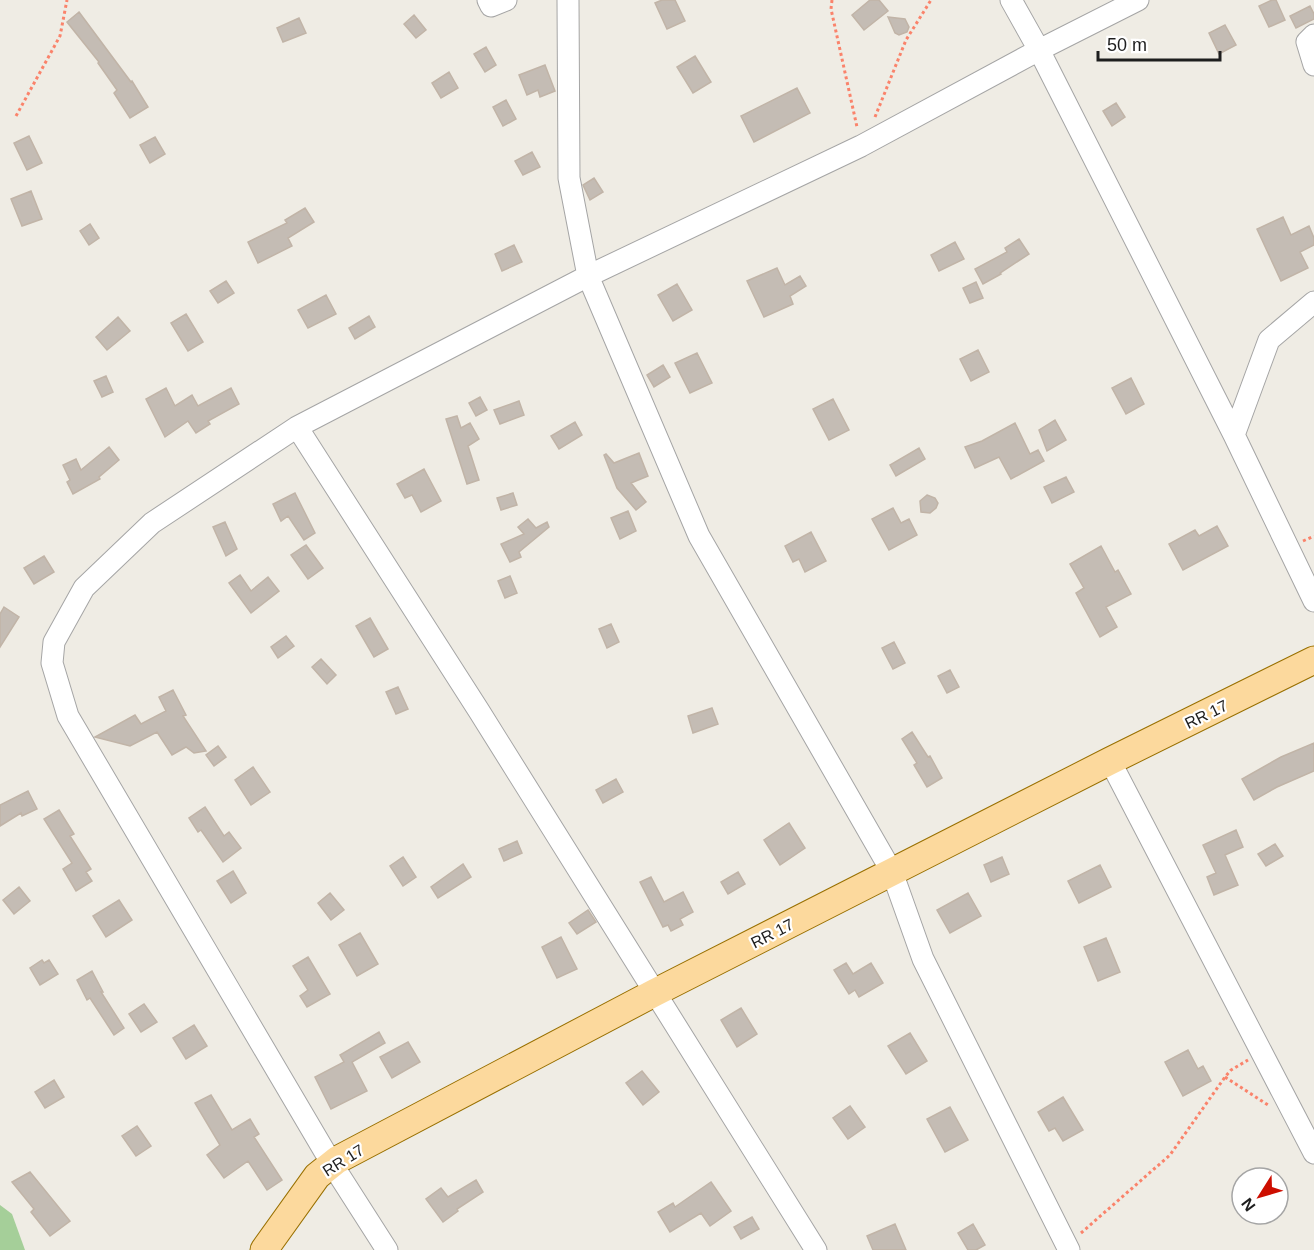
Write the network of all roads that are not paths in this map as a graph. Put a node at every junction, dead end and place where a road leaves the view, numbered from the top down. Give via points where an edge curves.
1 (488, 0) edge
2 (506, 0) edge
3 (568, 0) edge
4 (1011, 0) edge
5 (1138, 0) edge
6 (1314, 35) edge
7 (1039, 50) junction
8 (1314, 65) edge
9 (588, 276) junction
10 (1314, 302) edge
11 (297, 427) junction
12 (1234, 435) junction
13 (1314, 601) edge
14 (1314, 660) edge
15 (1110, 761) junction
16 (892, 872) junction
17 (654, 993) junction
18 (1314, 1153) edge
19 (332, 1164) junction
20 (1068, 1248) edge
21 (264, 1250) edge
22 (387, 1250) edge
23 (816, 1250) edge

1 - 2 street via 491,6
3 - 9 street via 569,178
4 - 7 street
5 - 7 street
6 - 8 street via 1307,42
7 - 9 street via 861,146
7 - 12 street
9 - 11 street
9 - 16 street via 699,536
10 - 12 street via 1269,340
11 - 17 street
11 - 19 street via 152,523 84,588 54,642 52,663 68,716
12 - 13 street
14 - 15 main road, RR 17 / RR 17
15 - 16 main road, RR 17 / RR 17
15 - 18 street
16 - 17 main road, RR 17 / RR 17
16 - 20 street via 923,959
17 - 19 main road, RR 17 / RR 17
17 - 23 street
19 - 21 main road, RR 17 / RR 17 via 317,1176
19 - 22 street

